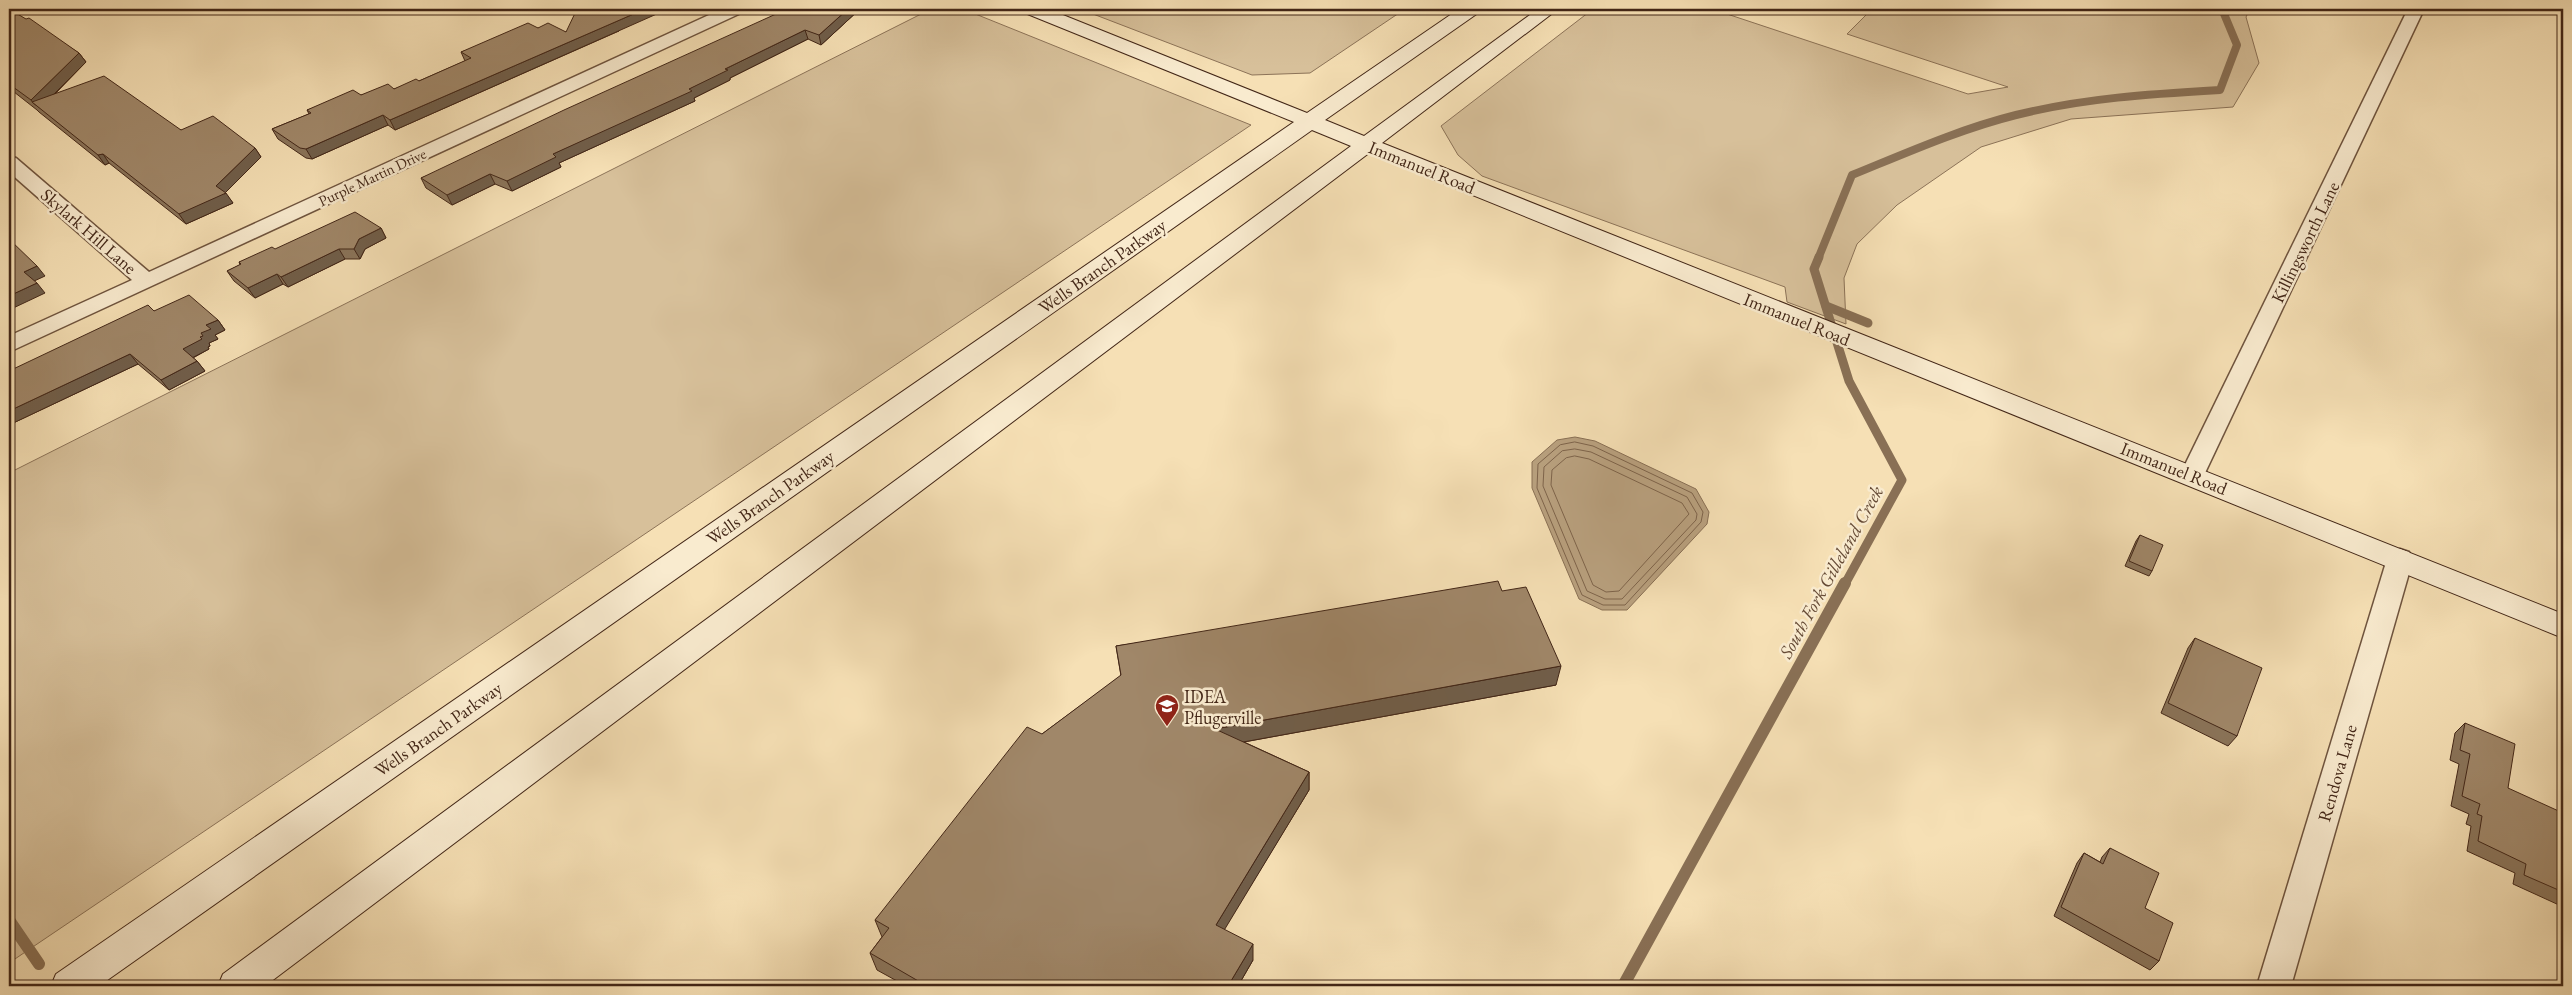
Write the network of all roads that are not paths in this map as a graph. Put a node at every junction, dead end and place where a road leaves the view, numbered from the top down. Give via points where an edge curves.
1 (735, 9) edge
2 (1032, 9) edge
3 (1471, 9) edge
4 (1549, 9) edge
5 (2416, 9) edge
6 (1310, 121) junction
7 (1367, 145) junction
8 (9, 162) edge
9 (147, 281) junction
10 (9, 344) edge
11 (2192, 474) junction
12 (2400, 559) junction
13 (2563, 626) edge
14 (69, 986) edge
15 (236, 986) edge
16 (2274, 986) edge

1 - 9 street, Purple Martin Drive
2 - 6 street, Immanuel Road
3 - 6 street, Wells Branch Parkway
4 - 7 street
5 - 11 street, Killingsworth Lane
6 - 7 street, Immanuel Road
6 - 14 street, Wells Branch Parkway
7 - 11 street, Immanuel Road
7 - 15 street
8 - 9 street, Skylark Hill Lane
9 - 10 street, Purple Martin Drive
11 - 12 street, Immanuel Road
12 - 13 street, Immanuel Road
12 - 16 street, Rendova Lane

